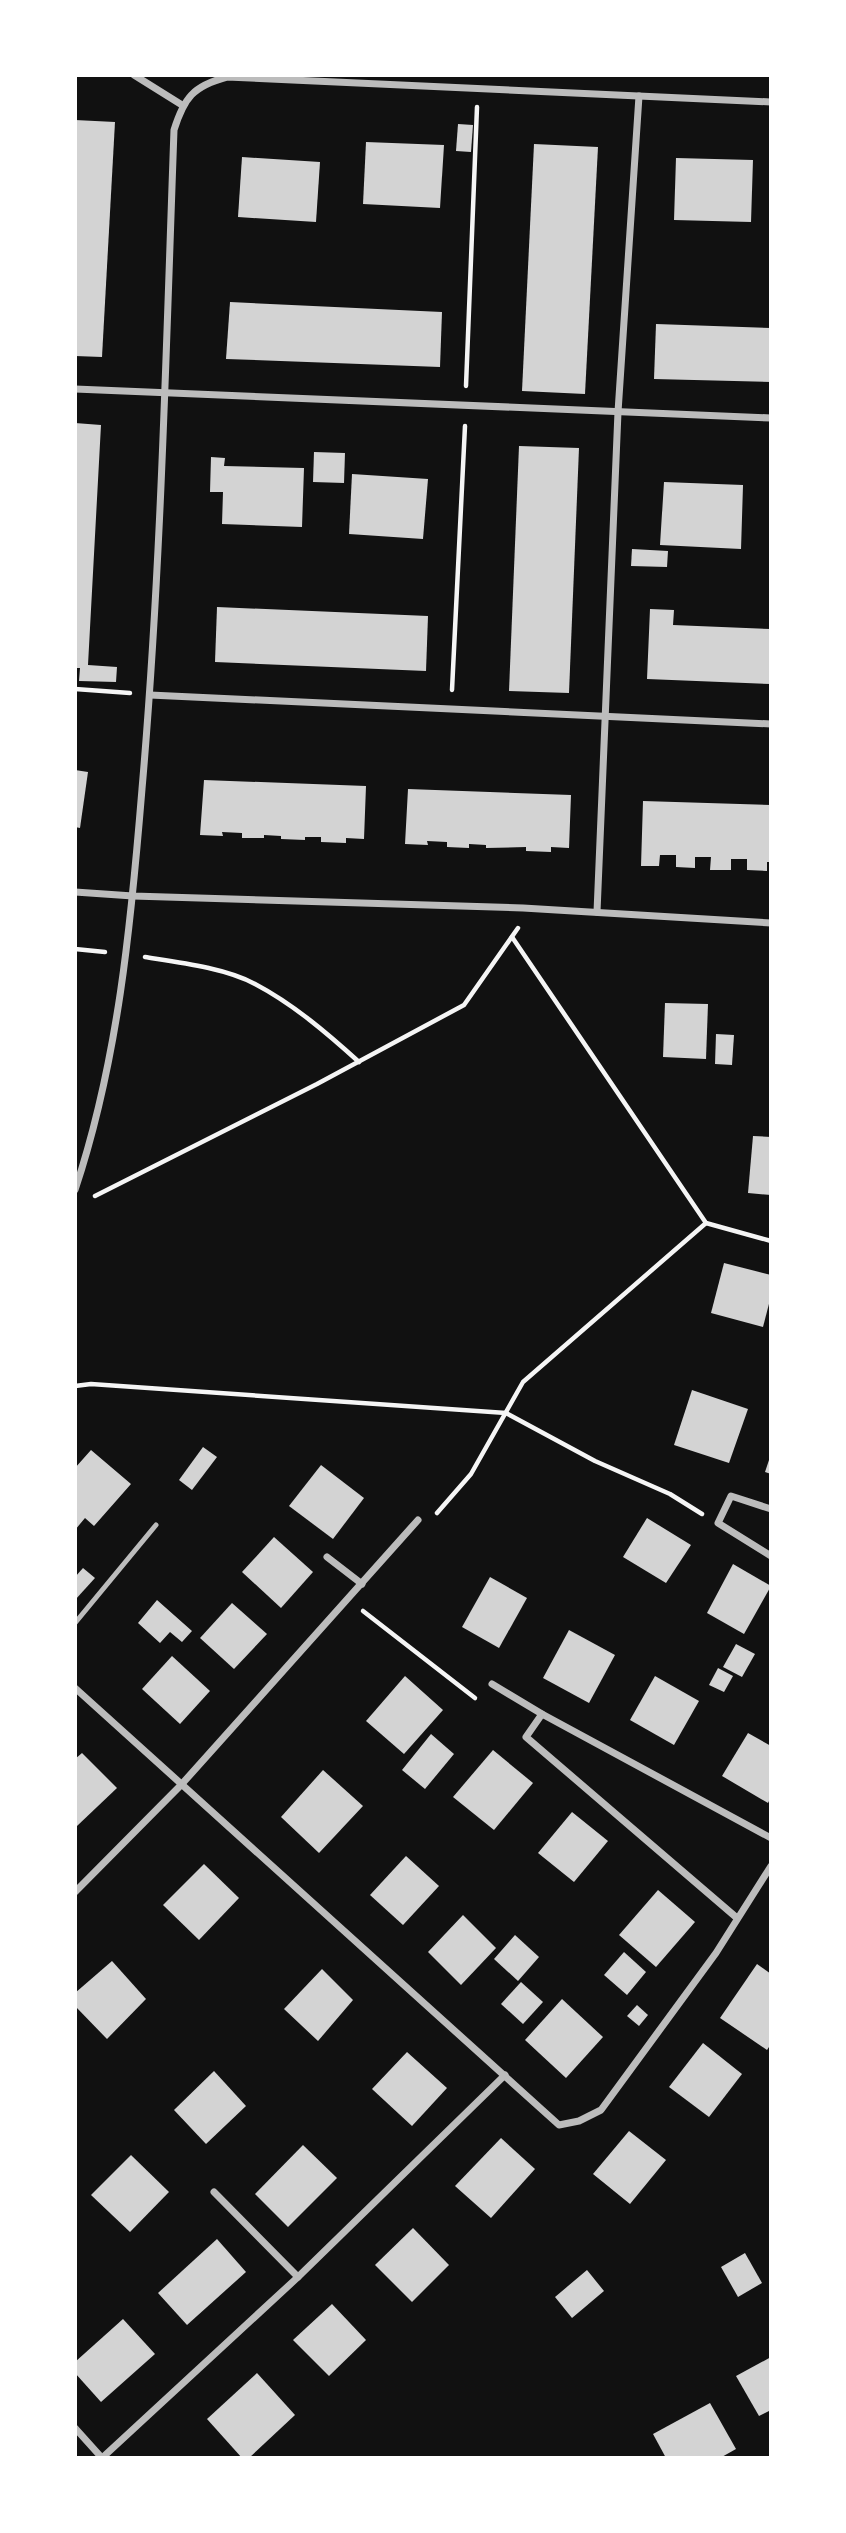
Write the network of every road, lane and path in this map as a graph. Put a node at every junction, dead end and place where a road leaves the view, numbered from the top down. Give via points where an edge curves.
1 (134, 75) edge
2 (639, 96) junction
3 (771, 102) edge
4 (182, 105) junction
5 (75, 389) edge
6 (164, 394) junction
7 (618, 412) junction
8 (771, 418) edge
9 (75, 689) edge
10 (150, 695) junction
11 (606, 716) junction
12 (771, 724) edge
13 (75, 892) edge
14 (133, 896) junction
15 (523, 908) junction
16 (597, 912) junction
17 (771, 923) edge
18 (512, 937) junction
19 (75, 948) edge
20 (126, 954) junction
21 (359, 1062) junction
22 (75, 1190) edge
23 (87, 1200) dead end
24 (706, 1223) junction
25 (771, 1241) edge
26 (75, 1386) edge
27 (506, 1413) junction
28 (771, 1509) edge
29 (418, 1520) joint
30 (718, 1523) junction
31 (156, 1525) dead end
32 (771, 1556) edge
33 (327, 1557) dead end
34 (362, 1584) junction
35 (349, 1600) junction
36 (75, 1623) edge
37 (492, 1684) dead end
38 (75, 1688) edge
39 (480, 1703) dead end
40 (542, 1714) junction
41 (181, 1784) junction
42 (771, 1838) edge
43 (771, 1866) edge
44 (75, 1892) edge
45 (737, 1918) junction
46 (505, 2075) junction
47 (214, 2192) dead end
48 (298, 2277) junction
49 (75, 2428) edge
50 (102, 2458) edge

1 - 4 street
2 - 3 street
2 - 4 street via 227,77 208,82
2 - 7 street
4 - 6 street via 174,130
5 - 6 street
6 - 7 street
6 - 10 street
7 - 8 street
7 - 11 street
9 - 10 path
10 - 11 street
10 - 14 street
11 - 12 street
11 - 16 street
13 - 14 street
14 - 15 street
14 - 20 street
15 - 16 street
15 - 18 path via 521,924
16 - 17 street
18 - 21 path via 464,1005
18 - 24 path
19 - 20 path
20 - 21 path via 193,964 253,983 322,1029
20 - 22 street via 107,1075
21 - 23 path
24 - 25 path
24 - 27 path via 523,1382
26 - 27 path
27 - 29 path via 471,1474 429,1522
27 - 30 path via 595,1461 670,1494
28 - 30 street via 730,1496
29 - 34 street
30 - 32 street
31 - 36 lane
33 - 34 street
34 - 35 street
35 - 39 path
35 - 41 street
37 - 40 street
38 - 41 street
40 - 42 street
40 - 45 street via 526,1737
41 - 44 street
41 - 46 street
43 - 45 street
45 - 46 street via 716,1954 601,2110 559,2124
46 - 48 street
47 - 48 street
48 - 50 street
49 - 50 street

